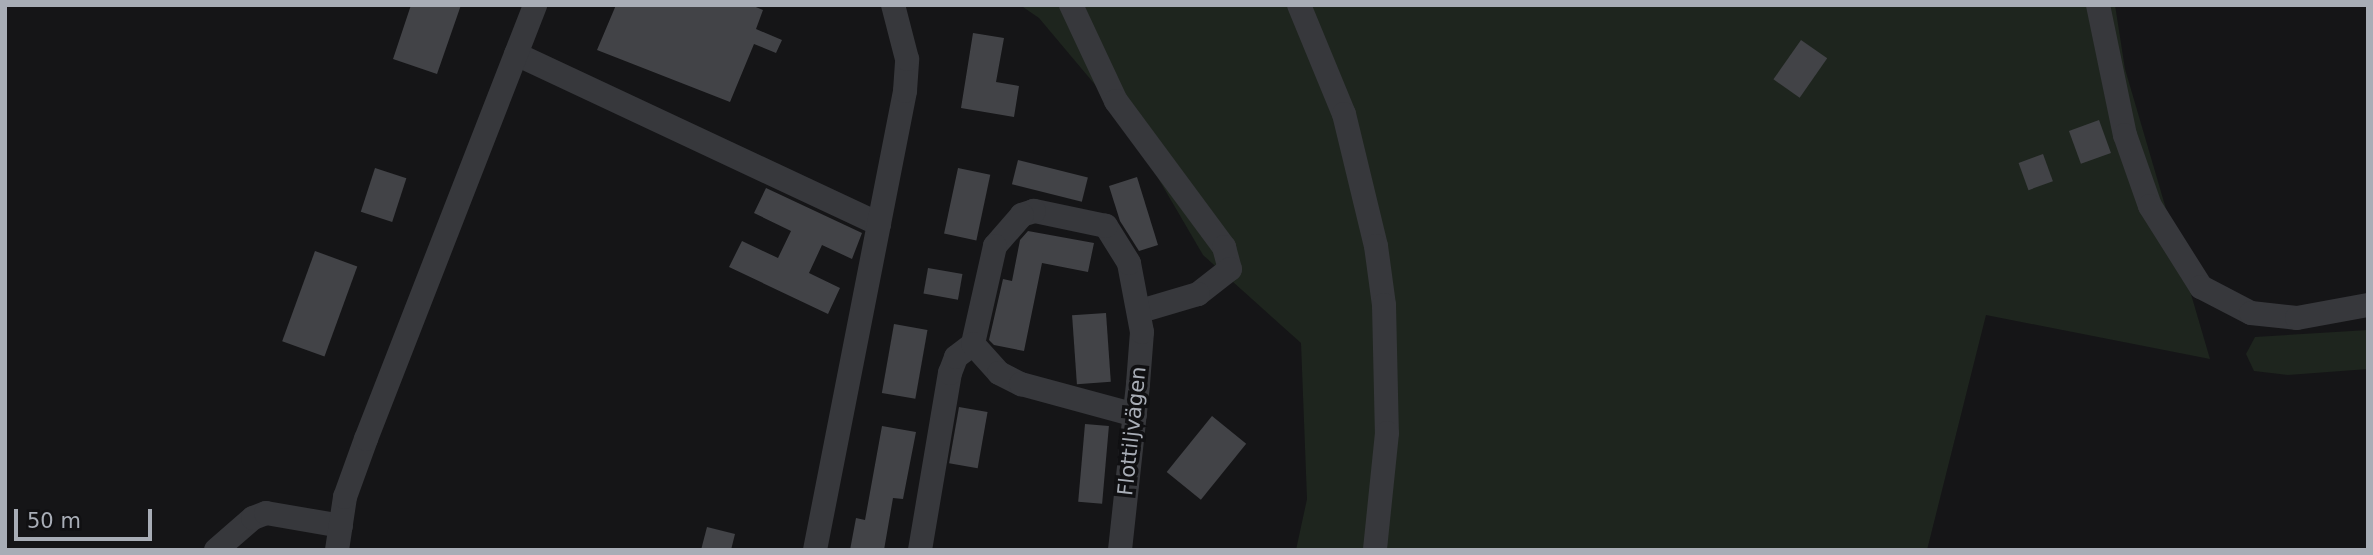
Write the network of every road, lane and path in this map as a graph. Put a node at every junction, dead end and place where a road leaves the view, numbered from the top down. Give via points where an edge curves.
1 (535, 5) edge
2 (893, 5) edge
3 (1071, 5) edge
4 (1299, 5) edge
5 (2098, 5) edge
6 (516, 54) junction
7 (879, 224) junction
8 (2368, 305) edge
9 (1141, 311) junction
10 (973, 344) junction
11 (1135, 415) junction
12 (339, 538) edge
13 (216, 550) edge
14 (815, 550) edge
15 (920, 550) edge
16 (1120, 550) edge
17 (1375, 550) edge

1 - 6 street
2 - 7 street via 907,59
3 - 9 street via 1116,101 1224,247 1230,269 1198,294
4 - 17 street via 1344,114 1376,246 1384,304 1387,433
5 - 8 street via 2124,135 2150,206 2200,287 2251,313 2297,318
6 - 7 street
6 - 12 street via 366,439
7 - 14 street
9 - 10 street via 1129,262 1106,226 1034,211 1008,226 995,246
9 - 11 street, Flottiljvägen
10 - 11 street via 999,373 1021,384
10 - 15 street via 956,358 950,373
11 - 16 street, Flottiljvägen
12 - 13 street via 266,513 253,518

